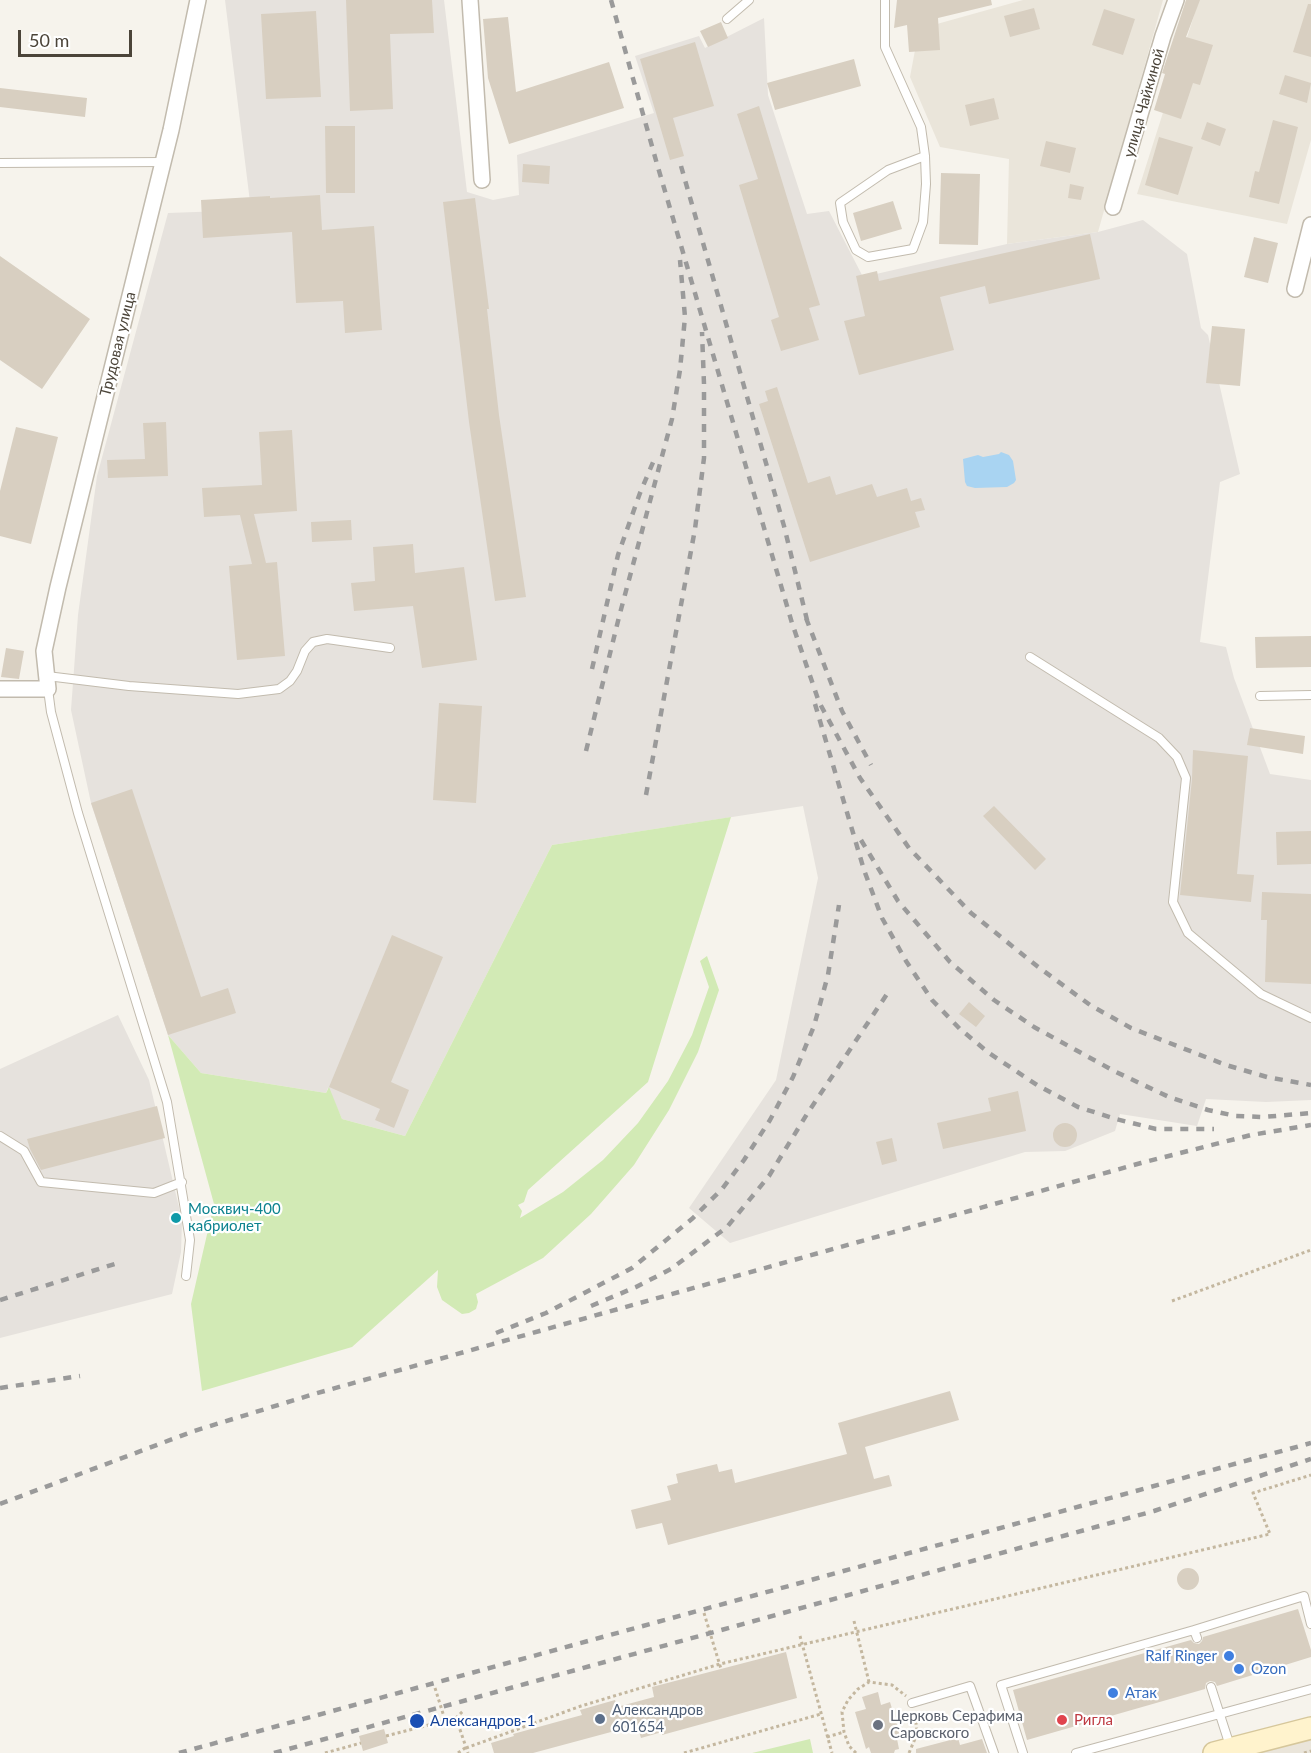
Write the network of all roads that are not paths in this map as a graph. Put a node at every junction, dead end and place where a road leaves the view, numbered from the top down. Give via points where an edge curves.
1 (198, 0) edge
2 (470, 0) edge
3 (748, 0) edge
4 (885, 0) edge
5 (1176, 0) edge
6 (727, 19) dead end
7 (925, 156) junction
8 (163, 162) junction
9 (0, 163) edge
10 (483, 180) dead end
11 (1113, 207) dead end
12 (1311, 225) edge
13 (1294, 289) dead end
14 (390, 648) dead end
15 (1030, 657) dead end
16 (48, 682) junction
17 (0, 689) edge
18 (1311, 695) edge
19 (1260, 696) dead end
20 (1311, 1018) edge
21 (0, 1136) edge
22 (182, 1182) junction
23 (186, 1276) dead end
24 (1311, 1624) edge
25 (1194, 1630) junction
26 (1197, 1638) dead end
27 (1211, 1687) dead end
28 (1311, 1689) edge
29 (912, 1703) dead end
30 (1221, 1715) junction
31 (1311, 1728) edge
32 (1223, 1751) edge
33 (994, 1753) edge
34 (1023, 1753) edge
35 (1076, 1753) edge

1 - 8 street, Трудовая улица
2 - 10 street
3 - 6 lane
4 - 7 lane via 885,47 921,127
5 - 11 street, улица Чайкиной
7 - 7 lane via 924,222 913,249 868,257 856,250 843,222 840,203 888,170
8 - 9 lane
8 - 16 street, Трудовая улица via 58,587 44,651
12 - 13 street
14 - 16 lane via 327,639 313,642 290,681 279,689 238,694
15 - 20 lane via 1159,738 1177,757 1186,778 1173,902 1188,933 1261,994
16 - 17 street
16 - 22 lane via 51,711 78,813 167,1102
18 - 19 lane
21 - 22 lane via 24,1151 41,1182 154,1193
22 - 23 lane via 190,1240
24 - 25 lane via 1304,1596
25 - 26 lane
25 - 34 lane via 1001,1685
27 - 30 lane
28 - 30 lane
29 - 33 lane via 970,1686
30 - 32 lane
30 - 35 lane
31 - 32 main road

